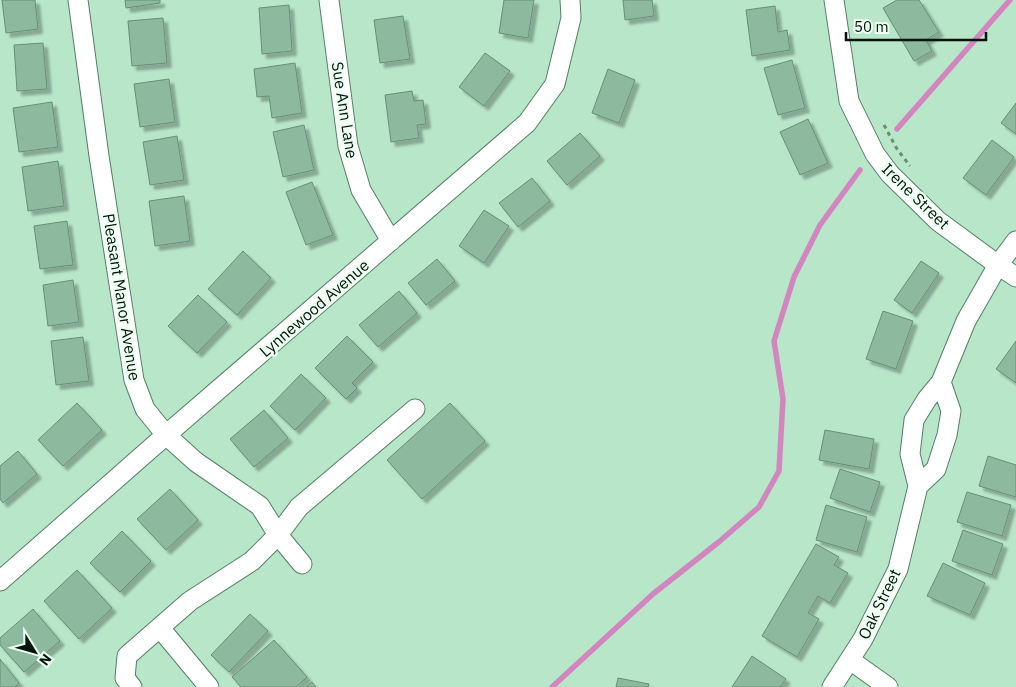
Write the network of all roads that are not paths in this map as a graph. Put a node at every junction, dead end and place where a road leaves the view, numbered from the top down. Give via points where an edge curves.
1 (78, 0) edge
2 (329, 0) edge
3 (570, 0) edge
4 (834, 0) edge
5 (391, 241) junction
6 (1016, 241) edge
7 (998, 265) junction
8 (1016, 277) edge
9 (941, 382) junction
10 (415, 409) dead end
11 (166, 435) junction
12 (918, 486) junction
13 (278, 535) junction
14 (302, 564) dead end
15 (0, 581) edge
16 (160, 628) junction
17 (850, 660) junction
18 (132, 687) edge
19 (208, 687) edge
20 (832, 687) edge
21 (888, 687) edge

1 - 11 street, Pleasant Manor Avenue via 134,380 145,409
2 - 5 street, Sue Ann Lane via 348,146 362,190
3 - 5 street, Lynnewood Avenue via 571,18 554,84 526,124
4 - 7 street, Irene Street via 849,101 875,154 890,174 938,221
5 - 11 street, Lynnewood Avenue
6 - 7 street, Oak Street
7 - 8 street, Irene Street
7 - 9 street, Oak Street via 966,321
9 - 12 street, Oak Street via 914,420 910,454
9 - 12 street via 951,411 947,435 936,469
10 - 13 street via 299,507
11 - 13 street, Pleasant Manor Avenue via 196,462 260,506
11 - 15 street, Lynnewood Avenue
12 - 17 street, Oak Street via 898,569
13 - 14 street, Pleasant Manor Avenue
13 - 16 street via 252,561 190,601
16 - 18 street via 127,656 125,678
16 - 19 street
17 - 20 street, Oak Street
17 - 21 street

